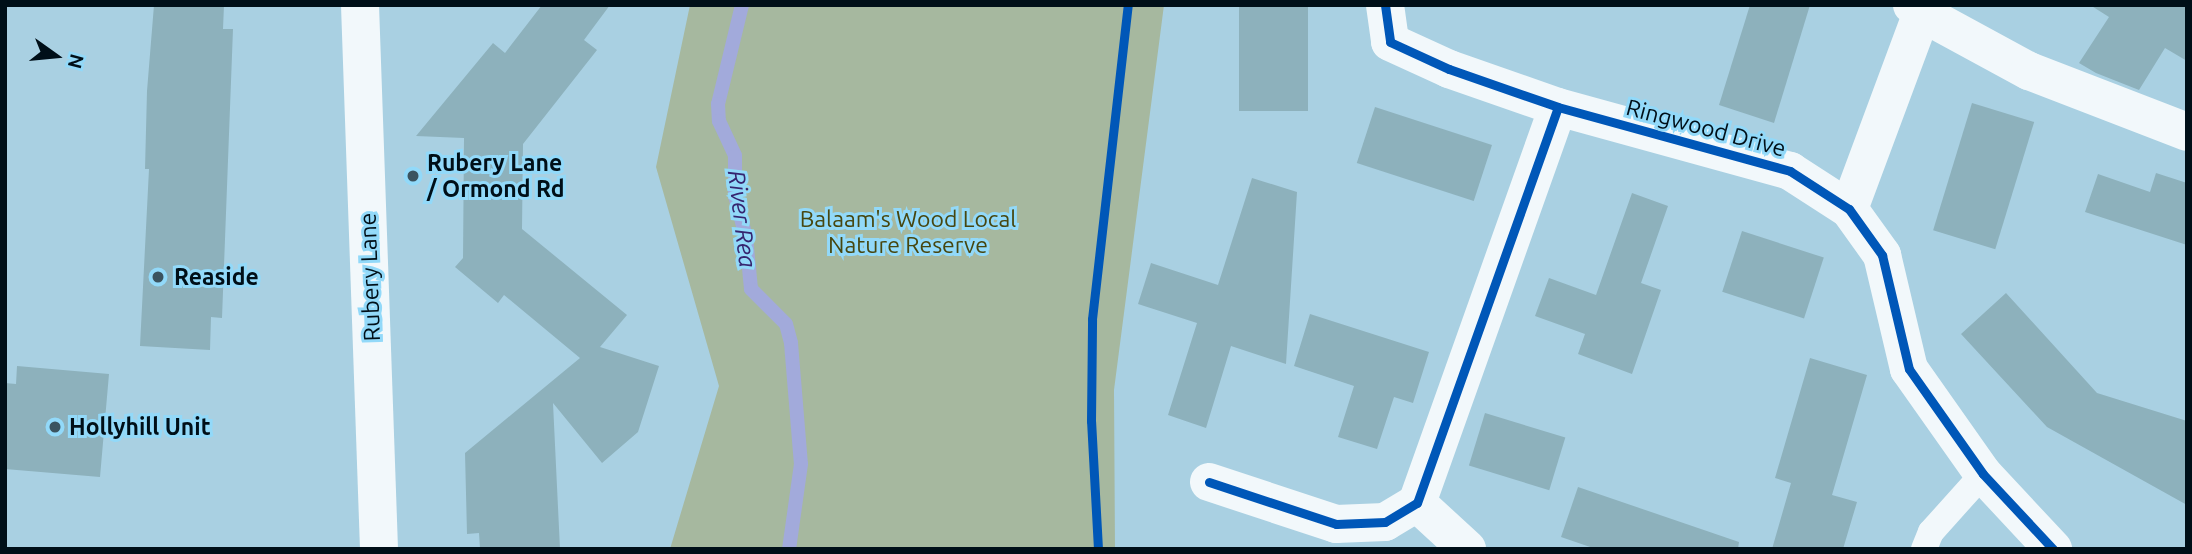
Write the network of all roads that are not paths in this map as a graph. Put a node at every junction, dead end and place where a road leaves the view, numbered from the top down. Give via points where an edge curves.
1 (1385, 5) edge
2 (367, 6) edge
3 (1917, 9) edge
4 (1558, 107) junction
5 (2187, 132) edge
6 (1849, 209) junction
7 (1983, 474) junction
8 (1209, 482) dead end
9 (1417, 503) junction
10 (379, 549) edge
11 (1467, 549) edge
12 (1924, 549) edge
13 (2053, 549) edge

1 - 4 street, Ringwood Drive via 1390,42 1448,69
2 - 10 street, Rubery Lane
3 - 5 street via 2029,71
3 - 6 street
4 - 6 street, Ringwood Drive via 1790,171
4 - 9 street
6 - 7 street, Ringwood Drive via 1882,255 1909,369
7 - 12 lane via 1931,532
7 - 13 street, Ringwood Drive
8 - 9 street via 1336,524 1385,522
9 - 11 street

